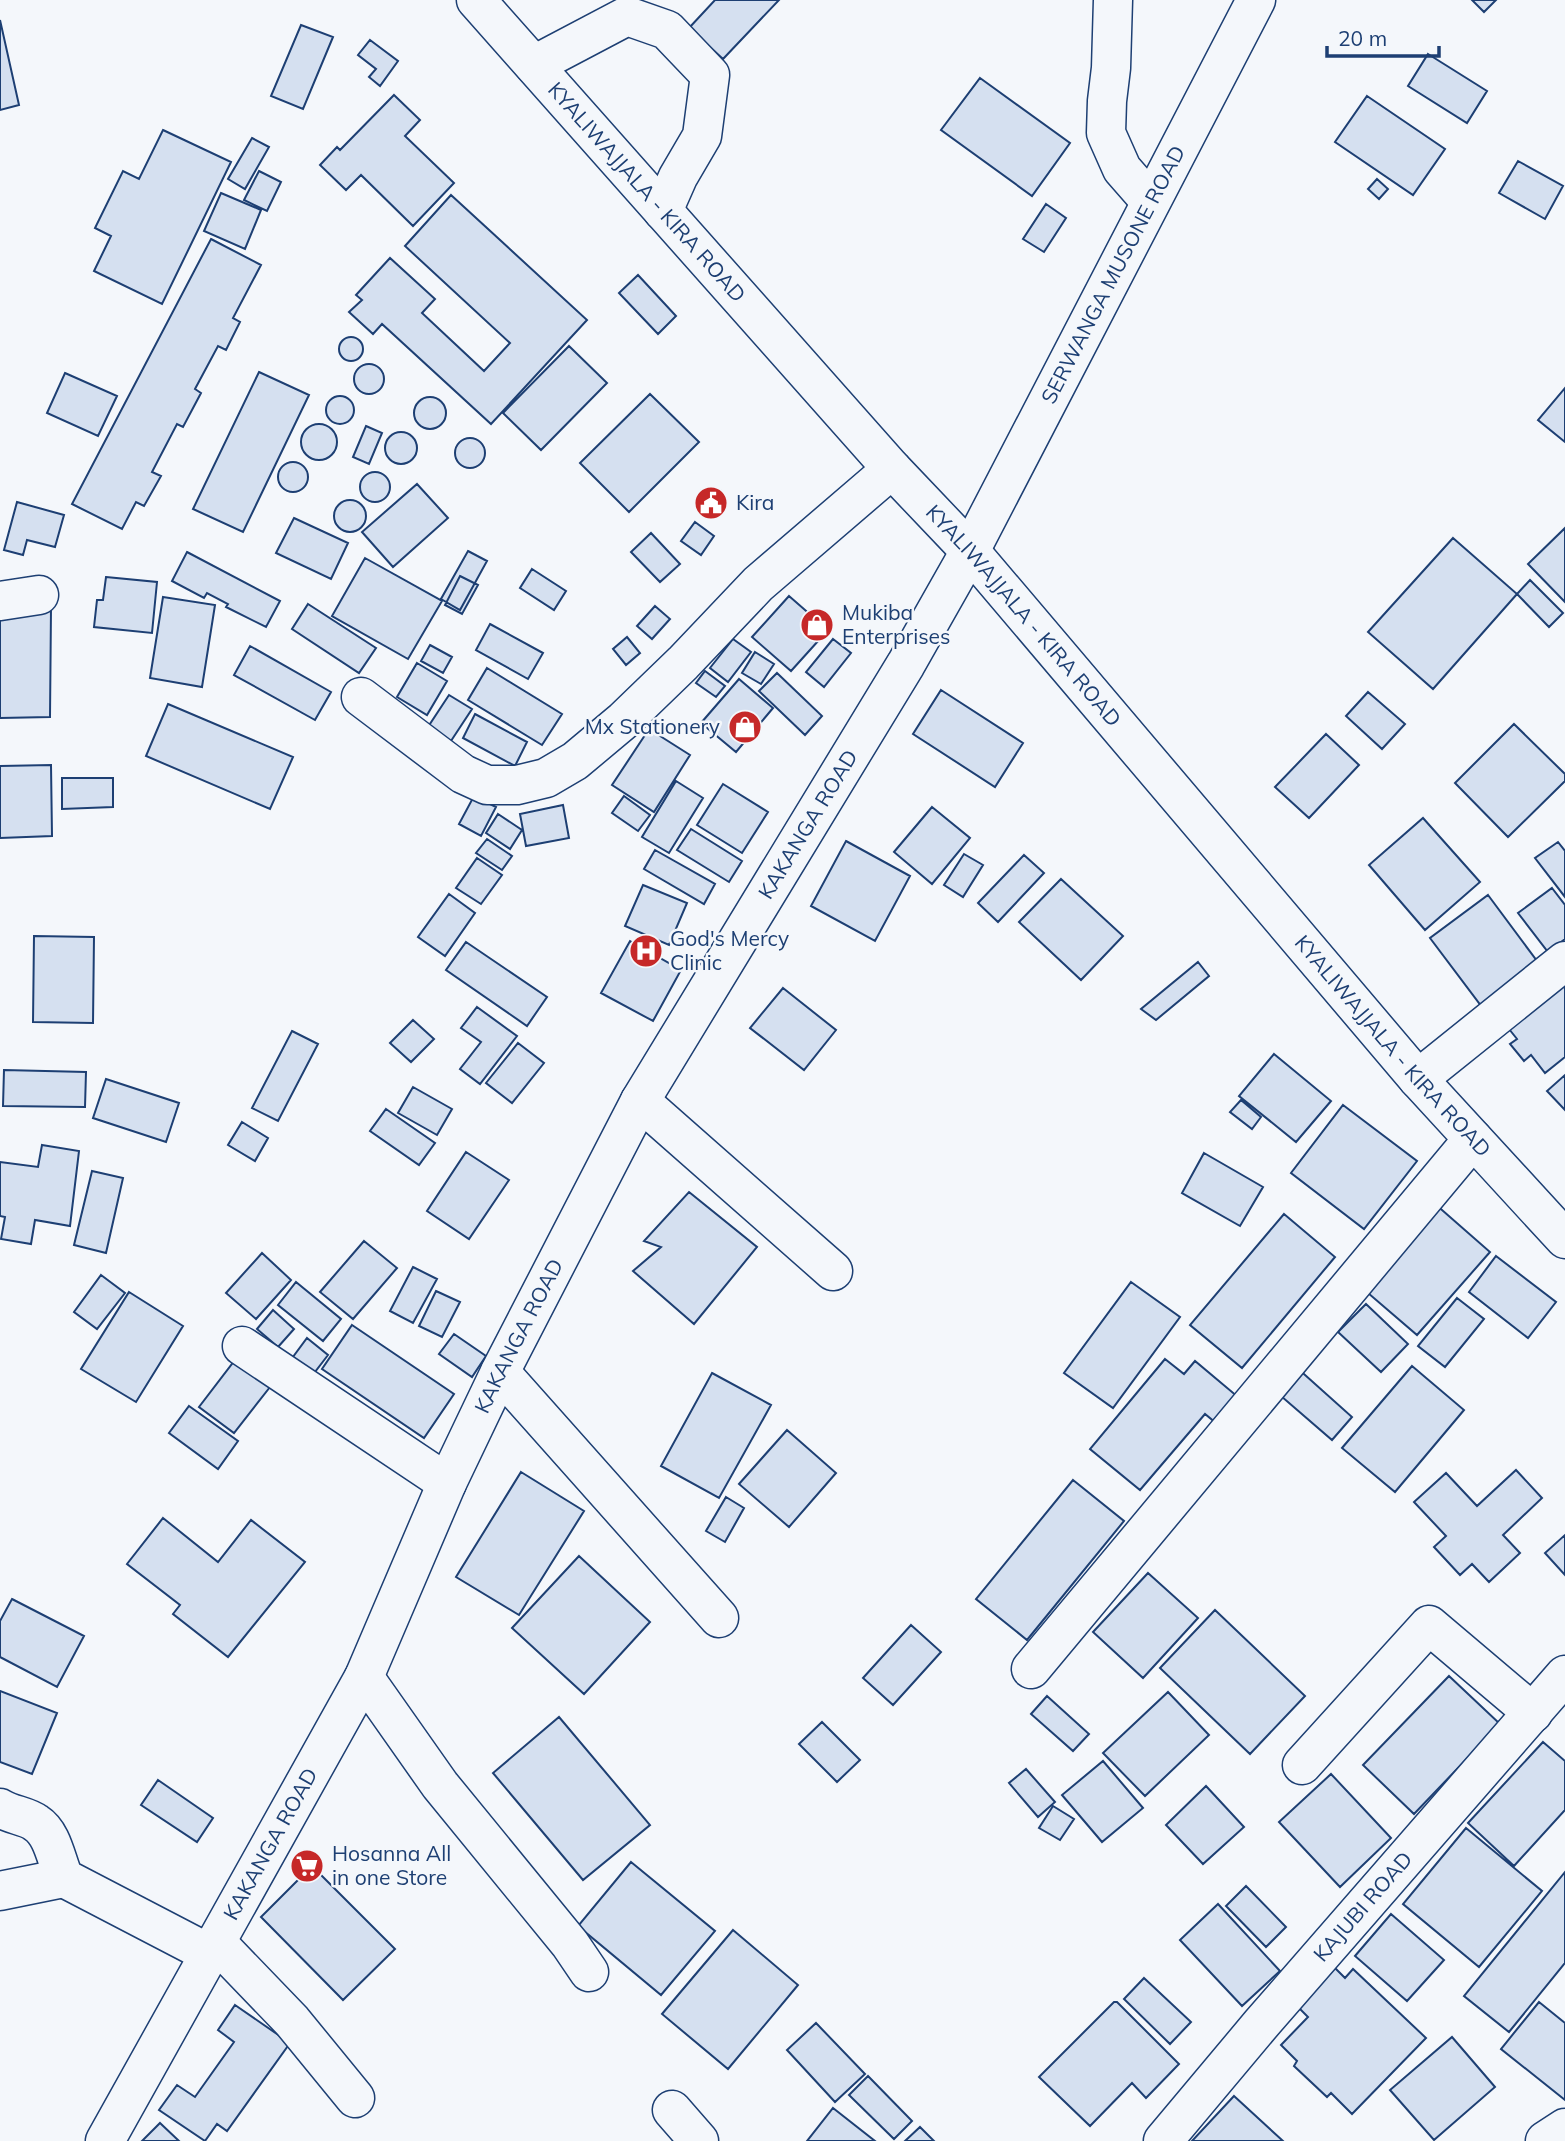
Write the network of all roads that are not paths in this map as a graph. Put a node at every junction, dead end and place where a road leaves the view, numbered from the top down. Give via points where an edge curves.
1 (476, 0) edge
2 (1113, 0) edge
3 (1256, 0) edge
4 (534, 65) junction
5 (1150, 201) junction
6 (663, 211) junction
7 (892, 469) junction
8 (970, 551) junction
9 (39, 595) dead end
10 (0, 600) edge
11 (361, 697) dead end
12 (1565, 961) edge
13 (1418, 1079) junction
14 (640, 1101) junction
15 (1473, 1139) junction
16 (1560, 1224) edge
17 (833, 1271) dead end
18 (242, 1346) dead end
19 (500, 1372) junction
20 (447, 1483) junction
21 (719, 1618) dead end
22 (1031, 1669) dead end
23 (1565, 1675) edge
24 (364, 1677) junction
25 (1533, 1713) junction
26 (1303, 1765) dead end
27 (0, 1808) edge
28 (64, 1878) junction
29 (0, 1891) edge
30 (213, 1948) junction
31 (589, 1972) dead end
32 (355, 2098) dead end
33 (672, 2110) dead end
34 (1565, 2128) edge
35 (105, 2141) edge
36 (699, 2141) edge
37 (1163, 2141) edge
38 (1545, 2141) edge

1 - 4 street, KYALIWAJJALA - KIRA ROAD
2 - 5 street via 1106,133 1122,169
3 - 5 street, SERWANGA MUSONE ROAD
4 - 6 street, KYALIWAJJALA - KIRA ROAD
4 - 6 street via 627,16 667,30 710,75 702,136
5 - 8 street, SERWANGA MUSONE ROAD
6 - 7 street, KYALIWAJJALA - KIRA ROAD
7 - 8 street, KYALIWAJJALA - KIRA ROAD
7 - 11 street via 758,584 624,720 575,761 546,778 517,785 487,785 463,774
8 - 13 street, KYALIWAJJALA - KIRA ROAD
8 - 14 street, KAKANGA ROAD
9 - 10 street
12 - 13 street
13 - 15 street, KYALIWAJJALA - KIRA ROAD
14 - 17 street
14 - 19 street, KAKANGA ROAD
15 - 16 street, KYALIWAJJALA - KIRA ROAD
15 - 22 street
18 - 20 street
19 - 20 street, KAKANGA ROAD
19 - 21 street
20 - 24 street, KAKANGA ROAD
23 - 25 street, KAJUBI ROAD
24 - 30 street, KAKANGA ROAD
24 - 31 street via 440,1785
25 - 26 street via 1429,1625
25 - 37 street, KAJUBI ROAD
27 - 28 street via 36,1822 49,1836
28 - 29 street
28 - 30 street
30 - 32 street via 292,2021
30 - 35 street, KAKANGA ROAD
33 - 36 street
34 - 38 street

